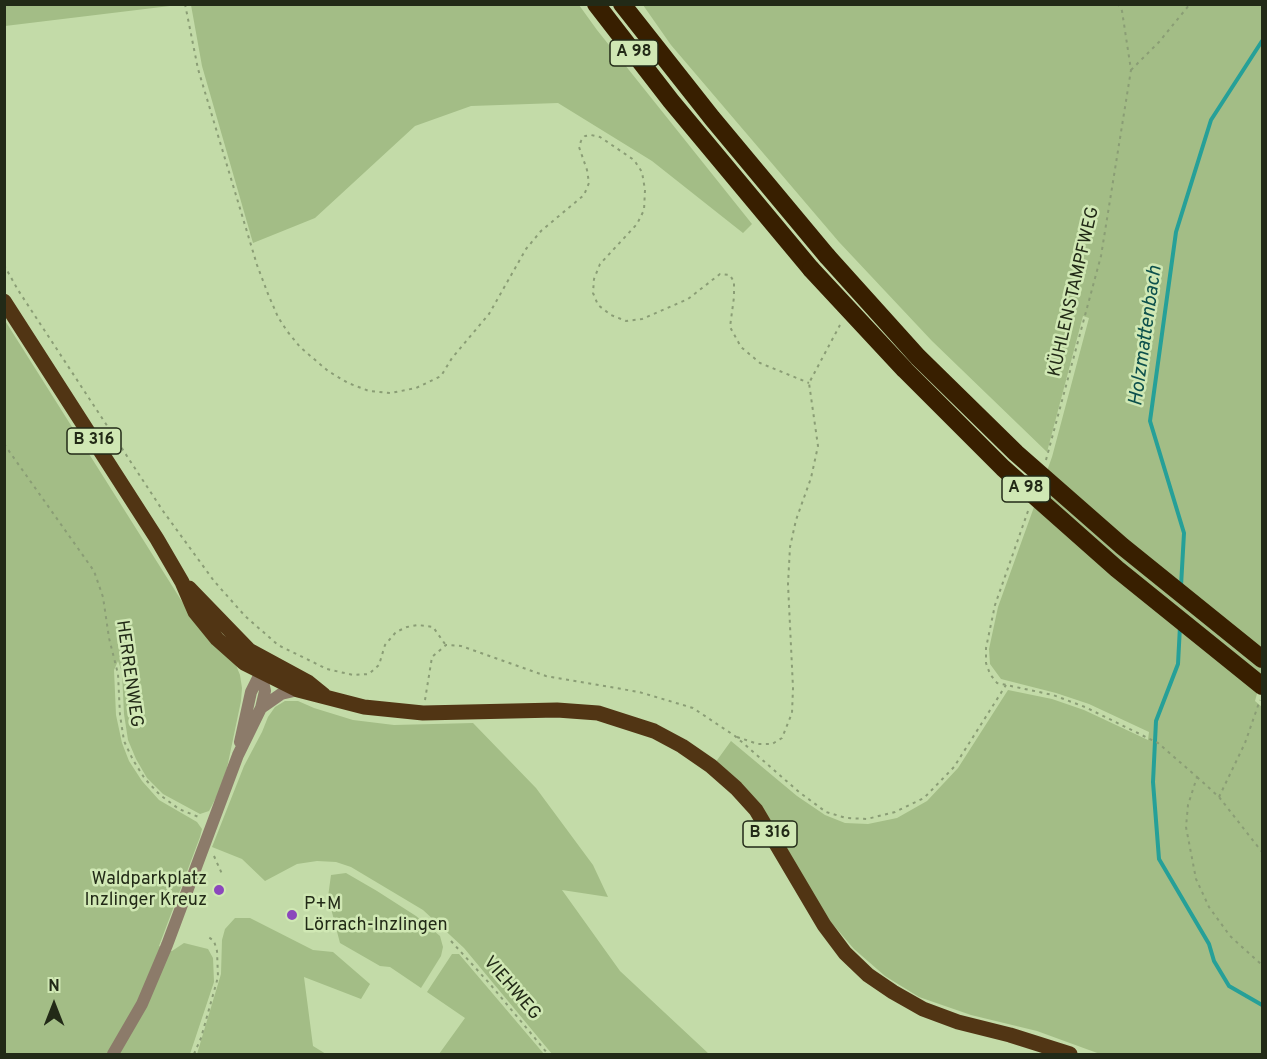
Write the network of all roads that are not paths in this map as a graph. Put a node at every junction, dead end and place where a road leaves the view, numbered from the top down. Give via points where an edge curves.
1 (596, 4) edge
2 (622, 4) edge
3 (4, 301) edge
4 (182, 582) junction
5 (249, 650) junction
6 (1263, 659) edge
7 (261, 672) junction
8 (1263, 686) edge
9 (298, 690) junction
10 (328, 698) junction
11 (261, 708) junction
12 (238, 755) junction
13 (113, 1054) edge
14 (1070, 1054) edge

1 - 8 highway, A 98, bridge via 686,120 811,269 905,370 1003,468 1117,569
2 - 6 highway, A 98, bridge via 827,256 918,357 1016,453 1122,546
3 - 4 main road, B 316
4 - 5 main road, B 316
4 - 7 main road, B 316 via 195,612 211,632 230,652
5 - 7 main road
5 - 10 main road, B 316 via 308,682
7 - 9 main road, B 316
7 - 11 street via 265,691
7 - 12 street via 251,692
9 - 10 main road, B 316
9 - 11 street via 281,694
10 - 14 main road, B 316 via 371,709 423,713 598,713 654,731 711,766 756,810 824,925 844,954 868,975 923,1009
11 - 12 street
12 - 13 street via 167,945

